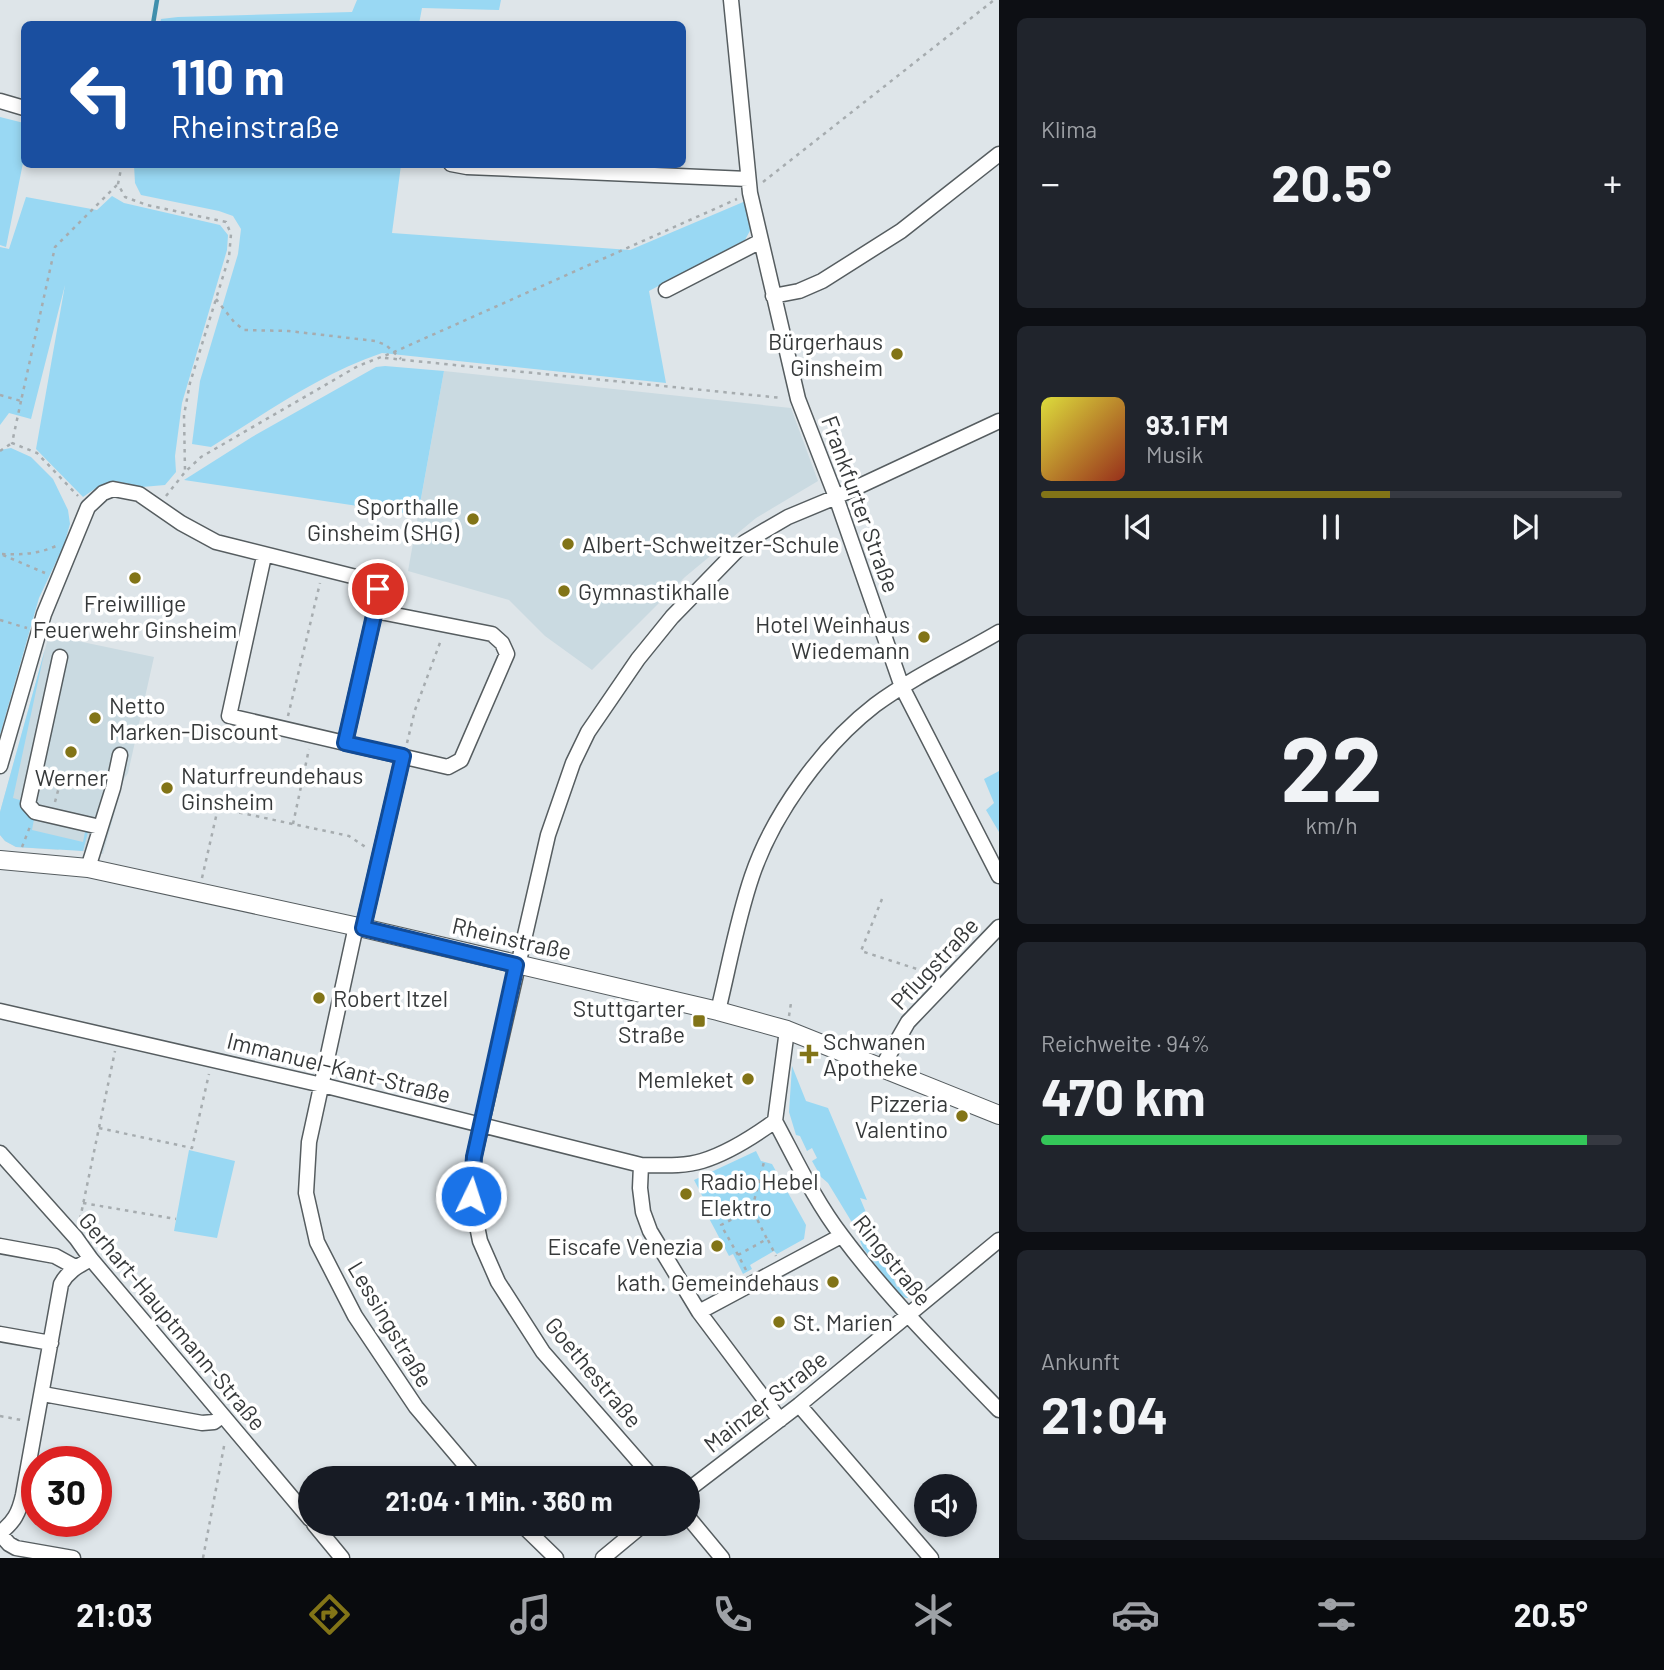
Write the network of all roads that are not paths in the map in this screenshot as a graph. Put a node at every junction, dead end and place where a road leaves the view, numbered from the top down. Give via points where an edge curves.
1 (732, 0) edge
2 (0, 102) edge
3 (21, 107) edge
4 (998, 158) edge
5 (564, 168) edge
6 (613, 169) edge
7 (749, 186) junction
8 (761, 242) junction
9 (666, 290) dead end
10 (773, 296) junction
11 (999, 422) edge
12 (836, 497) junction
13 (264, 556) junction
14 (375, 611) junction
15 (999, 632) edge
16 (60, 657) dead end
17 (902, 688) junction
18 (345, 743) junction
19 (120, 755) dead end
20 (403, 756) junction
21 (0, 766) edge
22 (100, 827) junction
23 (0, 860) edge
24 (88, 868) junction
25 (999, 876) edge
26 (359, 927) junction
27 (999, 927) edge
28 (516, 965) junction
29 (0, 1011) edge
30 (718, 1011) junction
31 (788, 1021) junction
32 (882, 1067) junction
33 (322, 1085) junction
34 (999, 1115) edge
35 (775, 1121) junction
36 (480, 1126) junction
37 (0, 1153) edge
38 (641, 1165) junction
39 (841, 1236) junction
40 (999, 1240) edge
41 (0, 1246) edge
42 (91, 1259) junction
43 (75, 1267) junction
44 (699, 1312) junction
45 (908, 1316) junction
46 (0, 1334) edge
47 (51, 1343) junction
48 (43, 1394) junction
49 (799, 1405) junction
50 (999, 1410) edge
51 (225, 1420) junction
52 (780, 1420) junction
53 (466, 1466) edge
54 (643, 1466) edge
55 (700, 1481) edge
56 (298, 1505) edge
57 (700, 1531) edge
58 (0, 1533) edge
59 (324, 1536) edge
60 (533, 1536) edge
61 (630, 1536) edge
62 (73, 1558) edge
63 (342, 1558) edge
64 (556, 1558) edge
65 (603, 1558) edge
66 (722, 1558) edge
67 (931, 1558) edge

1 - 7 street, Frankfurter Straße
2 - 3 street
4 - 10 street via 901,231 822,281
5 - 6 street
6 - 7 street
7 - 8 street, Frankfurter Straße
8 - 9 street
8 - 10 street, Frankfurter Straße
10 - 12 street, Frankfurter Straße via 798,399
11 - 12 street, Goethestraße
12 - 17 street, Frankfurter Straße
12 - 28 street, Goethestraße via 745,542 655,637 607,703 573,762 548,835
13 - 14 street via 372,581 378,589
13 - 18 street via 229,716
13 - 21 street via 216,542 139,494 113,489 103,493 88,507 58,579
14 - 18 street
14 - 20 street via 492,634 507,654 461,760 448,766
15 - 17 street
16 - 22 street via 28,804 35,812
17 - 25 street, Frankfurter Straße
17 - 30 street via 874,706 831,748 776,823 753,874
18 - 20 street
19 - 22 street
20 - 26 street, Lessingstraße
22 - 24 street
23 - 24 main road, Rheinstraße
24 - 26 main road, Rheinstraße
26 - 28 main road, Rheinstraße
26 - 33 street, Lessingstraße
27 - 32 street, Pflugstraße via 908,1022
28 - 30 main road, Rheinstraße
28 - 36 street, Goethestraße
29 - 33 street, Immanuel-Kant-Straße
30 - 31 main road, Rheinstraße
31 - 32 main road, Rheinstraße
31 - 35 street
32 - 34 main road, Rheinstraße
33 - 36 street, Immanuel-Kant-Straße
33 - 53 street, Lessingstraße via 309,1142 306,1193 317,1242 355,1316 408,1395
35 - 38 street, Immanuel-Kant-Straße via 752,1138 701,1161
35 - 39 street, Ringstraße
36 - 38 street, Immanuel-Kant-Straße
36 - 54 street, Goethestraße via 471,1196 480,1241 498,1282 543,1352
37 - 42 street, Gerhart-Hauptmann-Straße
38 - 44 street via 642,1200 650,1231
39 - 44 street
39 - 45 street, Ringstraße
40 - 45 street, Mainzer Straße
41 - 43 street via 55,1255
42 - 43 street
42 - 51 street, Gerhart-Hauptmann-Straße
43 - 47 street via 61,1284
44 - 52 street
45 - 49 street, Mainzer Straße
45 - 50 street, Ringstraße
46 - 47 street
47 - 48 street
48 - 51 street via 202,1423
48 - 58 street via 19,1513
49 - 52 street, Mainzer Straße
49 - 67 street
51 - 56 street, Gerhart-Hauptmann-Straße
52 - 55 street, Mainzer Straße
57 - 66 street
58 - 62 street via 16,1548
59 - 63 street
60 - 64 street
61 - 65 street

